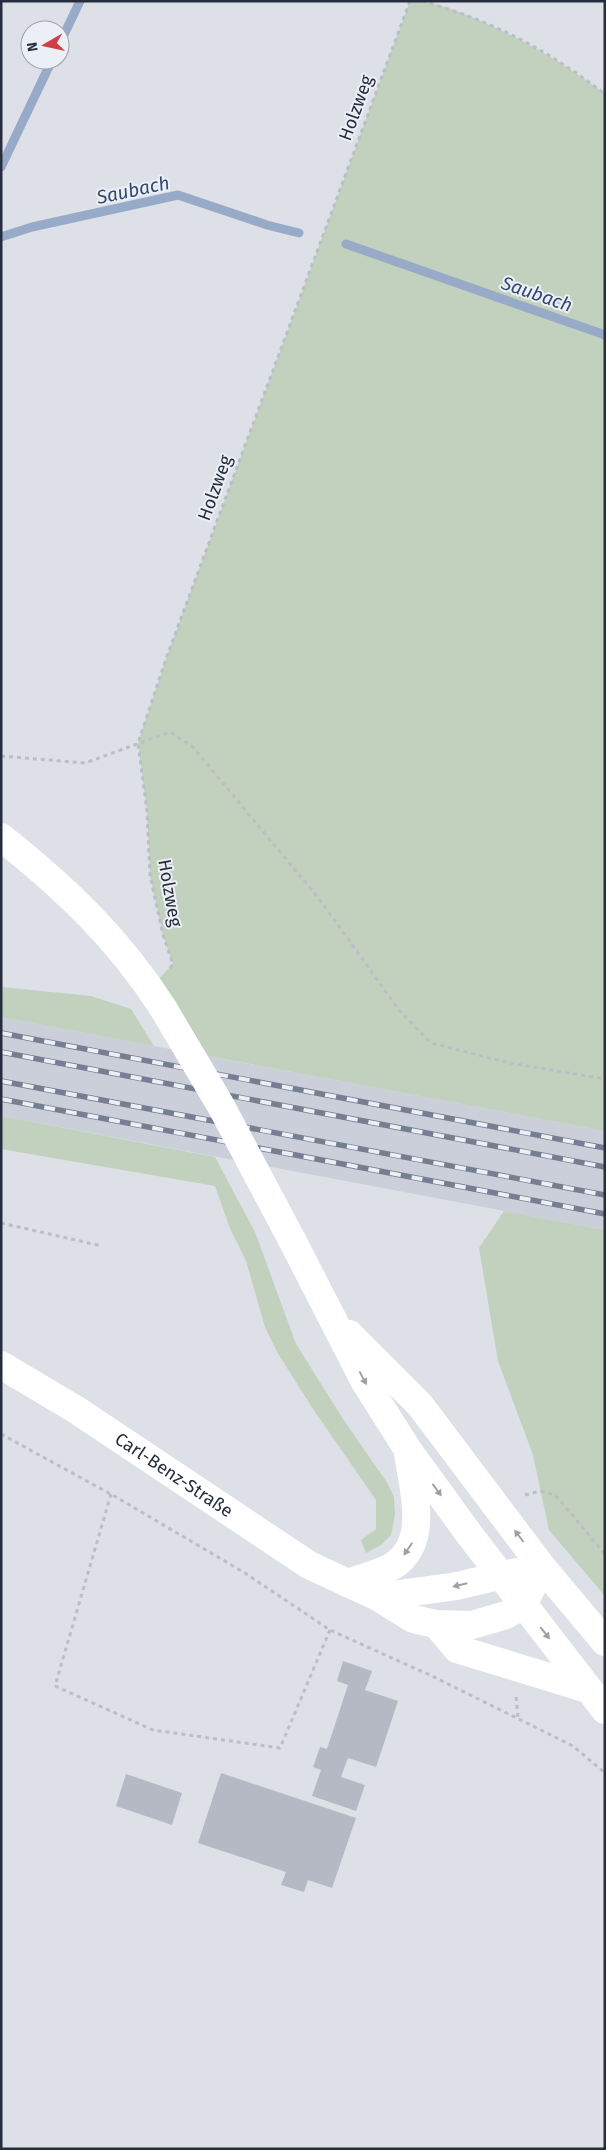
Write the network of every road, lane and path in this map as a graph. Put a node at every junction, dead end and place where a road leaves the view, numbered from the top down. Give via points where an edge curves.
1 (410, 1) edge
2 (422, 1) edge
3 (605, 94) edge
4 (138, 742) junction
5 (1, 756) edge
6 (1, 837) edge
7 (157, 998) junction
8 (605, 1080) edge
9 (1, 1223) edge
10 (102, 1246) dead end
11 (334, 1319) junction
12 (1, 1365) edge
13 (1, 1434) edge
14 (408, 1450) junction
15 (111, 1494) junction
16 (496, 1506) junction
17 (605, 1554) edge
18 (542, 1567) junction
19 (500, 1575) junction
20 (347, 1583) junction
21 (378, 1597) junction
22 (523, 1605) junction
23 (436, 1624) junction
24 (330, 1630) junction
25 (605, 1642) edge
26 (588, 1689) junction
27 (605, 1710) edge
28 (605, 1774) edge

1 - 4 path, Holzweg
2 - 3 path via 512,34 568,66
4 - 5 path via 85,763
4 - 7 path, Holzweg via 147,811 150,875 173,964
4 - 8 path via 170,732 193,746 320,900 398,1009 431,1043 510,1063
6 - 7 main road via 98,922
7 - 11 main road, bridge via 221,1106
9 - 10 path
11 -> 14 main road via 365,1382
11 - 16 main road via 420,1405
12 - 20 main road, Carl-Benz-Straße via 75,1409 309,1565
13 - 15 path
14 -> 19 main road
14 -> 20 main road via 417,1522 412,1545 388,1569
15 - 24 path via 244,1573
15 - 24 path via 55,1686 153,1730 280,1748
16 - 17 path via 540,1491 555,1495
18 -> 16 main road
18 - 19 main road
18 - 22 main road
18 - 25 main road
19 -> 21 main road via 457,1586
19 - 22 main road
20 - 21 main road, Carl-Benz-Straße
21 - 23 main road, Carl-Benz-Straße via 413,1619
22 - 23 main road, Carl-Benz-Straße via 506,1615 472,1625
22 -> 26 main road
23 - 26 main road via 457,1649
24 - 28 path via 573,1746
26 - 27 main road

